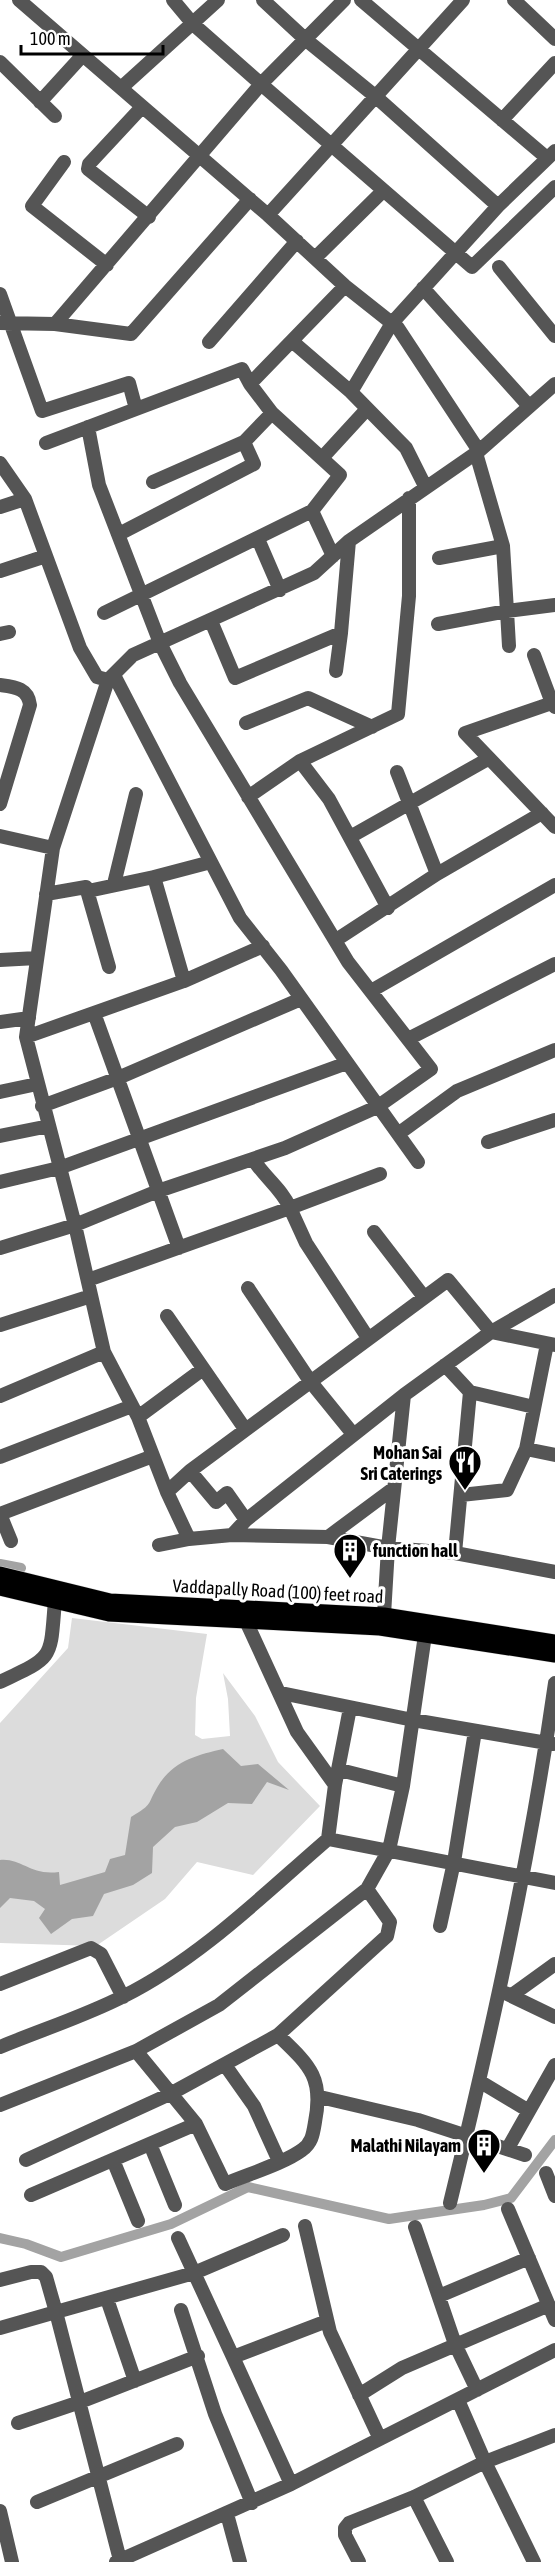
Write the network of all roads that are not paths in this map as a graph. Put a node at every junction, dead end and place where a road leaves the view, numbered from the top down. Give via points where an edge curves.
1 (18, 0) edge
2 (172, 0) edge
3 (218, 0) edge
4 (263, 0) edge
5 (344, 0) edge
6 (361, 0) edge
7 (463, 0) edge
8 (514, 0) edge
9 (194, 24) junction
10 (305, 39) junction
11 (555, 39) edge
12 (418, 49) junction
13 (82, 56) junction
14 (0, 62) edge
15 (555, 63) edge
16 (261, 84) junction
17 (121, 88) junction
18 (375, 96) junction
19 (40, 102) junction
20 (142, 107) junction
21 (55, 116) dead end
22 (502, 120) junction
23 (332, 144) junction
24 (551, 154) edge
25 (199, 156) junction
26 (64, 162) dead end
27 (555, 187) edge
28 (383, 191) junction
29 (250, 199) junction
30 (498, 206) junction
31 (268, 215) junction
32 (149, 216) junction
33 (297, 241) junction
34 (456, 252) junction
35 (315, 258) junction
36 (107, 264) junction
37 (499, 267) dead end
38 (345, 286) junction
39 (423, 288) junction
40 (0, 294) edge
41 (6, 323) edge
42 (392, 323) junction
43 (55, 324) junction
44 (555, 336) edge
45 (209, 342) dead end
46 (293, 342) junction
47 (250, 384) junction
48 (555, 384) edge
49 (351, 392) junction
50 (528, 405) junction
51 (136, 409) junction
52 (367, 409) junction
53 (272, 413) junction
54 (88, 427) junction
55 (244, 442) junction
56 (46, 443) dead end
57 (477, 452) junction
58 (322, 458) junction
59 (0, 463) edge
60 (153, 482) dead end
61 (425, 486) junction
62 (409, 498) junction
63 (25, 499) junction
64 (0, 507) edge
65 (312, 511) junction
66 (119, 534) junction
67 (258, 539) junction
68 (349, 542) junction
69 (503, 546) junction
70 (46, 556) junction
71 (333, 556) junction
72 (439, 558) dead end
73 (0, 571) edge
74 (280, 590) junction
75 (142, 593) junction
76 (555, 604) edge
77 (507, 611) junction
78 (104, 613) dead end
79 (211, 621) junction
80 (438, 624) dead end
81 (341, 633) junction
82 (160, 643) junction
83 (509, 646) dead end
84 (534, 656) dead end
85 (336, 671) dead end
86 (108, 680) junction
87 (0, 685) edge
88 (554, 705) edge
89 (246, 723) dead end
90 (372, 728) junction
91 (0, 756) edge
92 (15, 756) junction
93 (488, 759) junction
94 (300, 761) junction
95 (397, 772) dead end
96 (136, 794) dead end
97 (249, 797) junction
98 (409, 803) junction
99 (0, 804) edge
100 (542, 813) junction
101 (555, 827) edge
102 (0, 836) edge
103 (350, 837) junction
104 (53, 848) junction
105 (211, 862) junction
106 (437, 874) junction
107 (154, 877) junction
108 (114, 884) junction
109 (555, 885) edge
110 (88, 891) junction
111 (45, 894) junction
112 (388, 908) junction
113 (336, 940) junction
114 (263, 946) junction
115 (37, 958) junction
116 (0, 960) edge
117 (555, 964) edge
118 (108, 967) dead end
119 (184, 981) junction
120 (371, 991) junction
121 (301, 999) junction
122 (94, 1013) junction
123 (29, 1018) junction
124 (0, 1022) edge
125 (26, 1037) junction
126 (408, 1039) junction
127 (555, 1050) edge
128 (347, 1063) junction
129 (118, 1078) junction
130 (37, 1084) junction
131 (0, 1092) edge
132 (42, 1106) junction
133 (378, 1107) junction
134 (555, 1120) edge
135 (48, 1126) junction
136 (398, 1134) junction
137 (0, 1136) edge
138 (139, 1137) junction
139 (488, 1142) dead end
140 (253, 1159) junction
141 (418, 1162) dead end
142 (59, 1168) junction
143 (380, 1174) dead end
144 (0, 1182) edge
145 (158, 1191) junction
146 (290, 1208) junction
147 (75, 1225) junction
148 (374, 1232) dead end
149 (0, 1248) edge
150 (179, 1248) junction
151 (88, 1280) junction
152 (248, 1288) dead end
153 (555, 1295) edge
154 (91, 1296) junction
155 (424, 1297) junction
156 (168, 1316) dead end
157 (0, 1324) edge
158 (492, 1332) junction
159 (368, 1338) junction
160 (551, 1344) edge
161 (104, 1352) junction
162 (445, 1365) junction
163 (203, 1369) junction
164 (310, 1381) junction
165 (471, 1392) junction
166 (404, 1395) junction
167 (0, 1396) edge
168 (534, 1407) junction
169 (135, 1411) junction
170 (245, 1429) junction
171 (353, 1434) junction
172 (526, 1449) junction
173 (555, 1455) edge
174 (153, 1456) junction
175 (0, 1457) edge
176 (190, 1471) junction
177 (394, 1488) junction
178 (166, 1492) junction
179 (461, 1495) junction
180 (246, 1520) junction
181 (232, 1535) junction
182 (328, 1537) junction
183 (189, 1539) junction
184 (11, 1541) dead end
185 (159, 1545) dead end
186 (388, 1548) junction
187 (455, 1553) junction
188 (555, 1572) edge
189 (0, 1574) edge
190 (0, 1588) edge
191 (55, 1600) junction
192 (384, 1615) junction
193 (246, 1621) junction
194 (425, 1635) junction
195 (555, 1642) edge
196 (555, 1655) edge
197 (0, 1682) edge
198 (555, 1683) edge
199 (281, 1693) junction
200 (351, 1708) junction
201 (413, 1720) junction
202 (475, 1731) junction
203 (551, 1744) edge
204 (340, 1770) junction
205 (335, 1785) junction
206 (403, 1786) junction
207 (328, 1839) junction
208 (388, 1850) junction
209 (454, 1862) junction
210 (523, 1876) junction
211 (555, 1883) edge
212 (367, 1889) junction
213 (440, 1926) dead end
214 (555, 1964) edge
215 (0, 1984) edge
216 (507, 1993) junction
217 (123, 1997) junction
218 (555, 2018) edge
219 (278, 2035) junction
220 (0, 2047) edge
221 (136, 2051) junction
222 (225, 2065) junction
223 (555, 2065) edge
224 (479, 2080) junction
225 (171, 2094) junction
226 (320, 2097) junction
227 (0, 2105) edge
228 (529, 2111) junction
229 (196, 2124) junction
230 (465, 2134) junction
231 (150, 2144) junction
232 (508, 2148) junction
233 (525, 2155) dead end
234 (26, 2160) dead end
235 (113, 2160) junction
236 (279, 2161) junction
237 (546, 2173) dead end
238 (31, 2195) dead end
239 (555, 2196) edge
240 (450, 2203) dead end
241 (175, 2205) dead end
242 (508, 2209) dead end
243 (138, 2221) dead end
244 (304, 2226) dead end
245 (415, 2227) dead end
246 (283, 2235) dead end
247 (178, 2238) dead end
248 (529, 2258) junction
249 (194, 2273) junction
250 (0, 2280) edge
251 (438, 2296) junction
252 (107, 2299) junction
253 (549, 2305) junction
254 (181, 2310) dead end
255 (56, 2312) junction
256 (555, 2320) edge
257 (327, 2321) junction
258 (0, 2328) edge
259 (455, 2344) junction
260 (555, 2350) edge
261 (198, 2356) junction
262 (233, 2356) junction
263 (135, 2381) junction
264 (477, 2390) junction
265 (359, 2395) junction
266 (458, 2400) junction
267 (80, 2402) junction
268 (18, 2423) dead end
269 (555, 2436) edge
270 (380, 2439) junction
271 (177, 2444) dead end
272 (485, 2462) junction
273 (99, 2478) junction
274 (291, 2484) junction
275 (414, 2497) junction
276 (37, 2502) dead end
277 (252, 2502) junction
278 (0, 2511) edge
279 (227, 2514) junction
280 (118, 2561) edge
281 (12, 2562) edge
282 (240, 2562) edge
283 (359, 2562) edge
284 (447, 2562) edge
285 (534, 2562) edge

1 - 13 street
2 - 9 street
3 - 9 street
4 - 10 street
5 - 10 street
6 - 12 street
7 - 12 street
8 - 11 street
9 - 16 street
9 - 17 street
10 - 16 street
10 - 18 street
12 - 18 street
12 - 22 street
13 - 17 street
13 - 19 street
14 - 19 street
15 - 22 street
16 - 23 street
16 - 25 street
17 - 20 street
18 - 23 street
18 - 30 street
19 - 21 street
20 - 25 street
20 - 32 street via 88,169
22 - 24 street
23 - 28 street
23 - 31 street
24 - 30 street
25 - 29 street
25 - 32 street
26 - 36 street via 32,206
27 - 34 street via 472,267
28 - 34 street
28 - 35 street
29 - 31 street
29 - 43 street via 130,334
30 - 34 street
31 - 33 street
32 - 36 street
33 - 35 street
33 - 45 street
34 - 39 street
35 - 38 street
36 - 43 street
37 - 44 street
38 - 42 street
38 - 46 street
39 - 42 street
39 - 50 street
40 - 41 street
41 - 43 street
41 - 51 street via 42,411 129,383
42 - 49 street
42 - 57 street
46 - 47 street
46 - 49 street
47 - 51 street via 242,369
47 - 53 street
48 - 50 street
49 - 52 street
50 - 57 street
51 - 54 street
52 - 58 street
52 - 61 street via 406,448
53 - 55 street
53 - 58 street
54 - 56 street
54 - 66 street via 99,485
55 - 60 street
55 - 66 street via 254,464
57 - 61 street
57 - 69 street
58 - 65 street via 340,475
59 - 63 street
61 - 62 street
62 - 68 street
62 - 90 street via 409,596 398,714
63 - 64 street
63 - 70 street
65 - 67 street
65 - 71 street
66 - 75 street
67 - 74 street
67 - 75 street
68 - 71 street
68 - 81 street
69 - 72 street
69 - 77 street
70 - 73 street
70 - 86 street via 80,648 98,677
71 - 74 street via 315,573
74 - 79 street
75 - 78 street
75 - 82 street
76 - 77 street
77 - 80 street
77 - 83 street
79 - 81 street via 235,678
79 - 82 street
81 - 85 street
82 - 86 street via 133,655
82 - 97 street
84 - 88 street
86 - 104 street
86 - 105 street via 116,679
87 - 92 street via 17,687 29,696 30,705
88 - 93 street via 465,733
89 - 90 street via 308,698
90 - 94 street
91 - 92 street
92 - 99 street
93 - 98 street
93 - 100 street
94 - 97 street
94 - 103 street via 329,799
95 - 98 street
96 - 108 street
97 - 113 street
98 - 103 street
98 - 106 street
100 - 101 street
100 - 106 street
102 - 104 street
103 - 112 street
104 - 111 street
105 - 107 street
105 - 114 street via 240,918
106 - 112 street
107 - 108 street
107 - 119 street
108 - 110 street
109 - 120 street
110 - 111 street via 86,887
110 - 118 street
111 - 115 street
112 - 113 street
113 - 120 street
114 - 119 street
114 - 121 street
115 - 116 street
115 - 123 street
117 - 126 street
119 - 122 street
120 - 126 street
121 - 128 street
121 - 129 street
122 - 125 street
122 - 129 street
123 - 124 street
123 - 125 street
125 - 130 street
126 - 133 street via 431,1069
127 - 136 street via 457,1091
128 - 133 street
128 - 138 street
129 - 132 street
129 - 138 street
130 - 131 street
130 - 132 street
132 - 135 street
133 - 136 street
133 - 140 street
134 - 139 street
135 - 137 street
135 - 142 street
136 - 141 street
138 - 142 street
138 - 145 street
140 - 145 street
140 - 146 street via 267,1180 284,1194
142 - 144 street
142 - 147 street
143 - 146 street
145 - 147 street
145 - 150 street
146 - 150 street
146 - 159 street via 306,1243
147 - 149 street
147 - 151 street
148 - 155 street
150 - 151 street
151 - 154 street
152 - 164 street
153 - 158 street
154 - 157 street
154 - 161 street
155 - 158 street via 448,1280
155 - 159 street
156 - 163 street
158 - 160 street
158 - 162 street
159 - 164 street
160 - 168 street
161 - 167 street
161 - 169 street
162 - 165 street
162 - 166 street
163 - 169 street
163 - 170 street
164 - 170 street
164 - 171 street
165 - 168 street
165 - 179 street
166 - 171 street
166 - 177 street
168 - 172 street
169 - 174 street
169 - 175 street
170 - 176 street
171 - 180 street
172 - 173 street
172 - 179 street via 507,1490
174 - 178 street
174 - 184 street via 0,1514
176 - 178 street
176 - 180 street via 216,1502 227,1493
177 - 182 street
177 - 186 street
178 - 183 street
179 - 187 street
180 - 181 street
181 - 182 street
181 - 183 street
182 - 186 street
183 - 185 street
186 - 187 street
186 - 192 street
187 - 188 street
189 - 192 main road, Vaddapally Road (100) feet road via 110,1601
190 - 191 main road
191 - 193 main road via 108,1614
191 - 197 street via 48,1656
192 - 195 main road, Vaddapally Road (100) feet road
193 - 194 main road via 338,1624
193 - 199 street
194 - 196 main road
194 - 201 street
198 - 203 street
199 - 200 street
199 - 205 street via 297,1732
200 - 201 street
200 - 204 street
201 - 202 street
201 - 206 street
202 - 203 street
202 - 209 street
203 - 210 street
204 - 205 street
204 - 206 street
205 - 207 street
206 - 208 street
207 - 208 street
207 - 217 street via 221,1930
208 - 209 street
208 - 212 street
209 - 210 street
209 - 213 street
210 - 211 street
210 - 216 street
212 - 219 street via 390,1922 387,1936
212 - 221 street via 219,2005
214 - 216 street
215 - 217 street via 91,1948 101,1954
216 - 218 street
216 - 224 street
217 - 220 street
219 - 222 street
219 - 226 street via 300,2056 317,2084
221 - 225 street
221 - 227 street
222 - 225 street
222 - 236 street via 254,2106
223 - 228 street
224 - 228 street
224 - 230 street
225 - 229 street
225 - 234 street
226 - 230 street
226 - 236 street via 311,2142
228 - 232 street
229 - 231 street
229 - 236 street via 225,2184
230 - 232 street
230 - 240 street
231 - 235 street
231 - 241 street
232 - 233 street
235 - 238 street
235 - 243 street
237 - 239 street
242 - 248 street
244 - 257 street
245 - 251 street
246 - 249 street
247 - 249 street
248 - 251 street
248 - 253 street
249 - 252 street
249 - 262 street
250 - 255 street via 41,2272
251 - 259 street
252 - 255 street
252 - 263 street
253 - 256 street
253 - 259 street
254 - 261 street
255 - 258 street
255 - 267 street
257 - 262 street
257 - 265 street
259 - 264 street
259 - 265 street via 402,2368
260 - 264 street
261 - 263 street
261 - 277 street via 215,2415
262 - 274 street
263 - 267 street
264 - 266 street
265 - 270 street
266 - 270 street
266 - 272 street
267 - 268 street
267 - 273 street
269 - 272 street
270 - 274 street
271 - 273 street
272 - 275 street
272 - 285 street
273 - 276 street
273 - 280 street
274 - 277 street
275 - 283 street via 355,2520 345,2528
275 - 284 street
277 - 279 street
278 - 281 street
279 - 280 street
279 - 282 street

